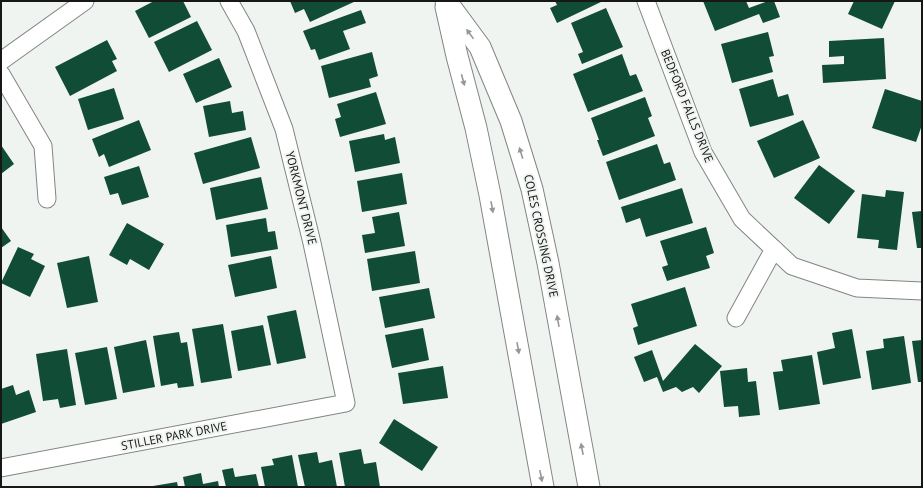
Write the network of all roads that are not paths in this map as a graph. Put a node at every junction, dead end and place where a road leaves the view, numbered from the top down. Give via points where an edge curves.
1 (85, 1) edge
2 (229, 1) edge
3 (446, 1) edge
4 (646, 1) edge
5 (1, 61) edge
6 (1, 74) edge
7 (47, 200) dead end
8 (774, 250) junction
9 (922, 291) edge
10 (736, 318) dead end
11 (346, 403) joint
12 (1, 468) edge
13 (543, 487) edge
14 (589, 487) edge

1 - 5 street
2 - 11 street, YORKMONT DRIVE via 246,31 284,129 312,243
3 -> 13 street, COLES CROSSING DRIVE via 490,195
14 -> 3 street, COLES CROSSING DRIVE via 548,263 530,182 512,121 480,47
4 - 8 street, BEDFORD FALLS DRIVE via 703,152 742,219
6 - 7 street via 43,146
8 - 9 street, BEDFORD FALLS DRIVE via 792,266 857,288
8 - 10 street
11 - 12 street, STILLER PARK DRIVE

